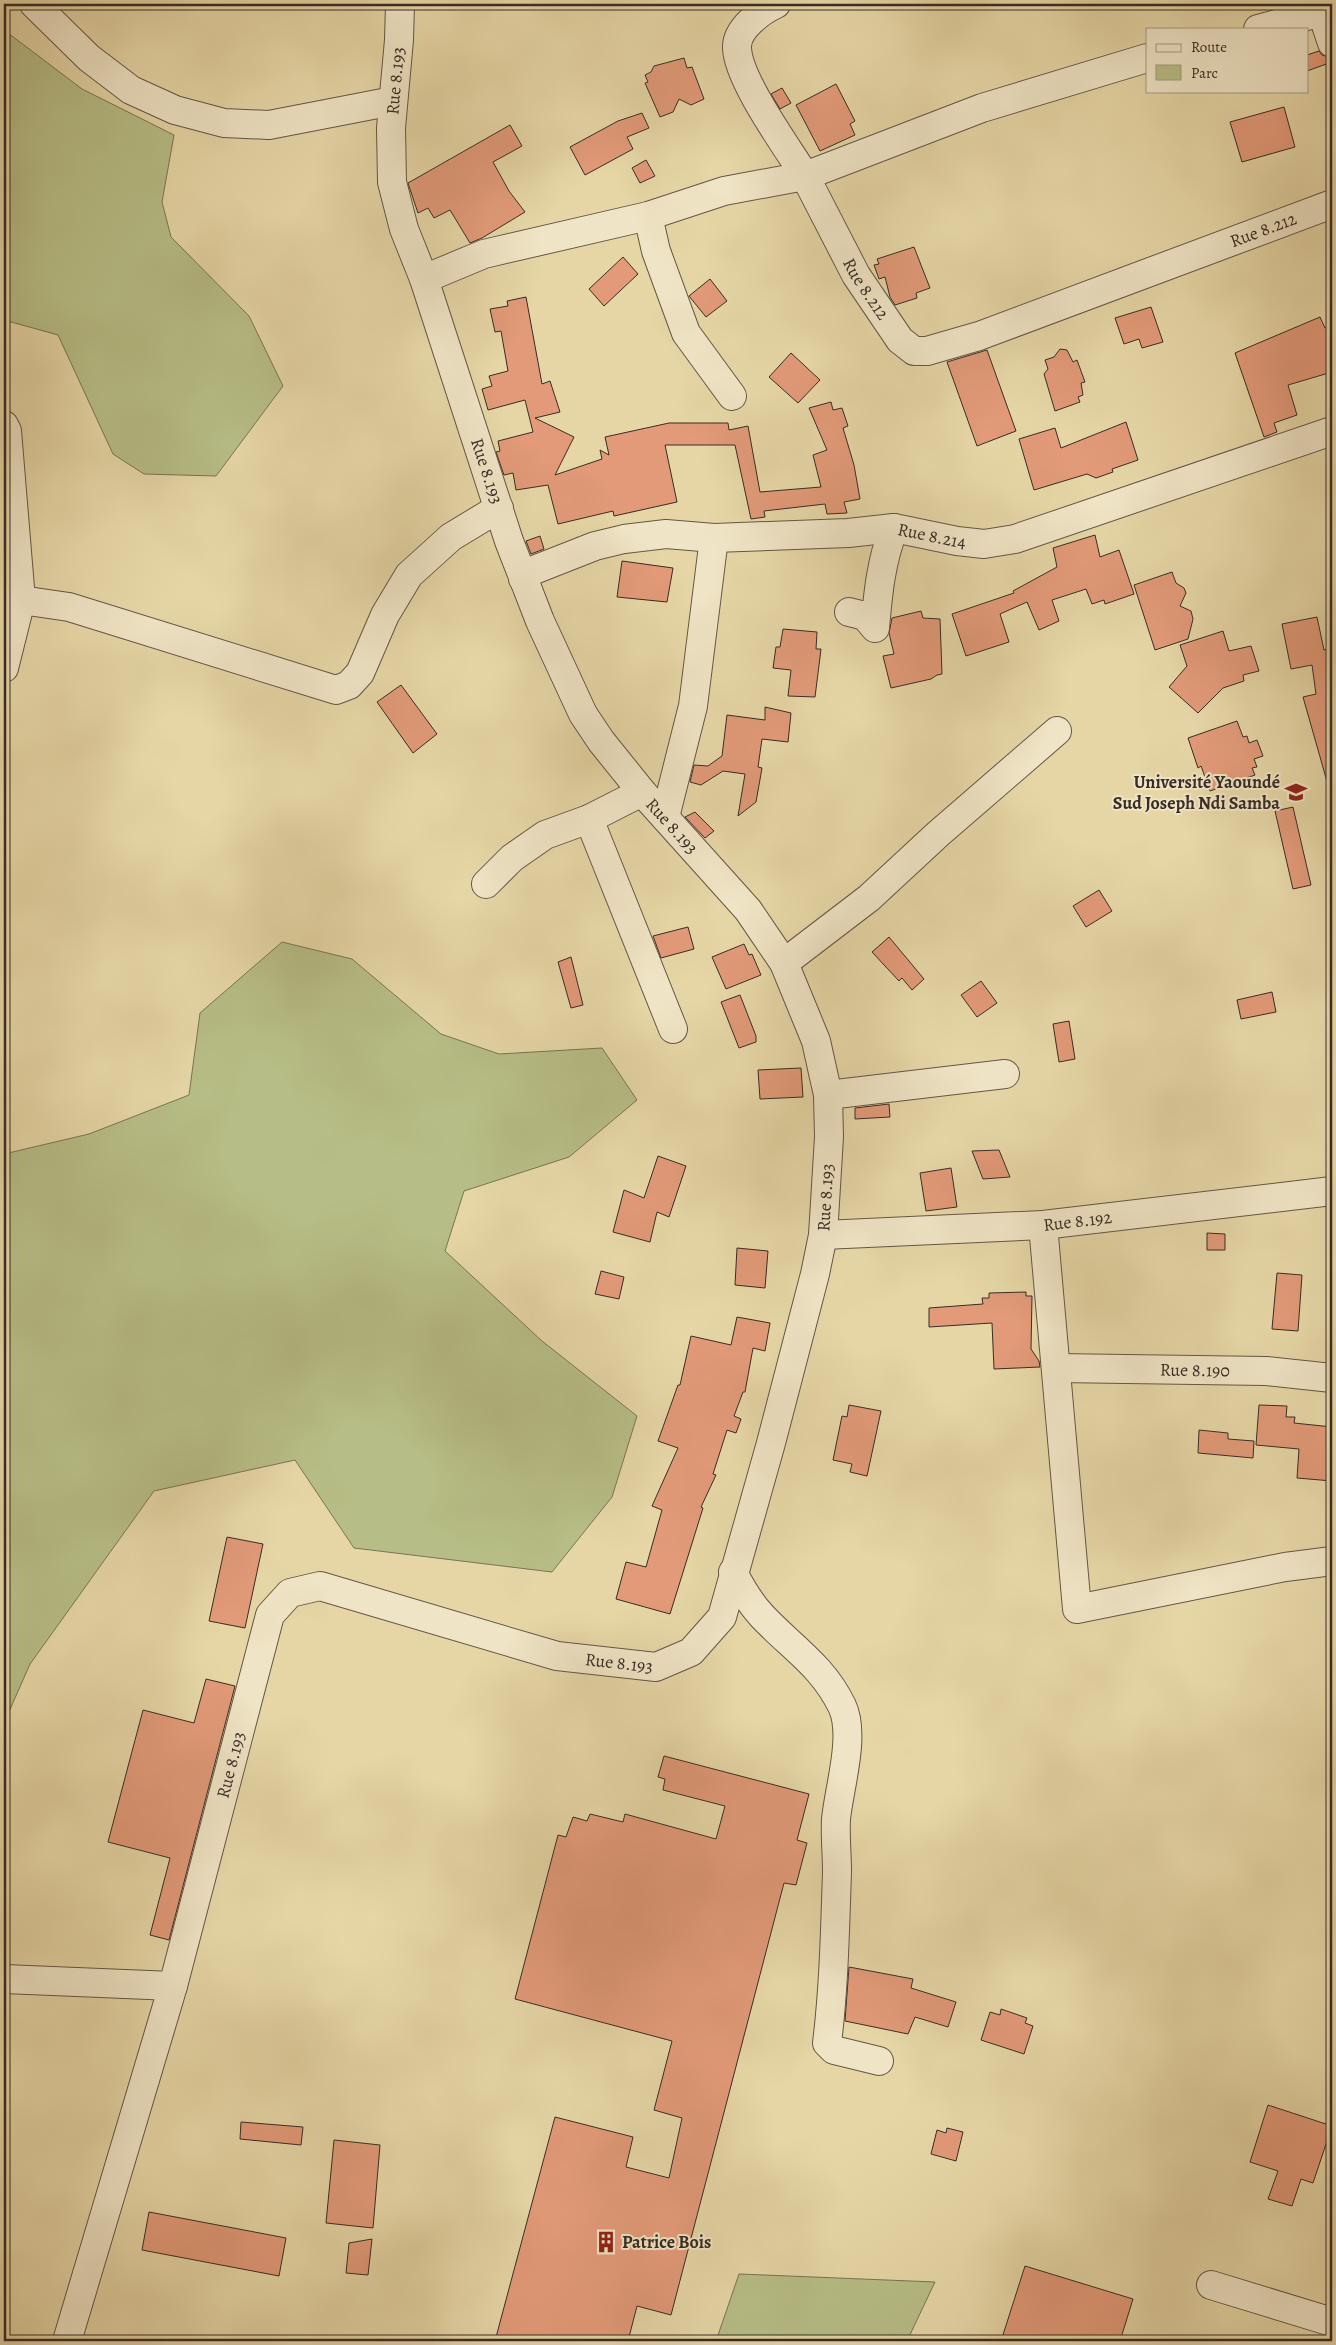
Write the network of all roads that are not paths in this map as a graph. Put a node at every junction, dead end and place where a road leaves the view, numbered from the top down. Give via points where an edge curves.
1 (34, 4) edge
2 (400, 4) edge
3 (776, 4) edge
4 (1320, 8) edge
5 (1261, 28) edge
6 (1332, 43) edge
7 (1146, 58) edge
8 (393, 101) junction
9 (805, 176) junction
10 (1332, 204) edge
11 (648, 216) junction
12 (424, 279) junction
13 (732, 396) dead end
14 (4, 425) edge
15 (1332, 431) edge
16 (499, 508) junction
17 (894, 528) junction
18 (714, 538) junction
19 (523, 579) junction
20 (21, 600) junction
21 (849, 612) dead end
22 (4, 668) edge
23 (1057, 731) dead end
24 (642, 792) junction
25 (666, 817) junction
26 (589, 819) junction
27 (486, 884) dead end
28 (784, 962) junction
29 (673, 1029) dead end
30 (1005, 1074) dead end
31 (828, 1095) junction
32 (1332, 1191) edge
33 (1043, 1226) junction
34 (822, 1235) junction
35 (1056, 1368) junction
36 (1332, 1378) edge
37 (1332, 1561) edge
38 (733, 1572) junction
39 (4, 1979) edge
40 (173, 1986) junction
41 (879, 2061) dead end
42 (1211, 2285) dead end
43 (1332, 2322) edge
44 (67, 2341) edge

1 - 8 street via 89,58 131,90 175,110 208,119 269,125
2 - 8 street, Rue 8.193
3 - 9 street via 763,10 745,27 736,47 746,83
4 - 5 street
4 - 6 street
7 - 9 street via 982,108
8 - 12 street, Rue 8.193 via 392,182 404,229
9 - 10 street, Rue 8.212 via 856,275 900,340 914,351 927,351 979,336
9 - 11 street via 724,191
11 - 12 street via 484,254
11 - 13 street via 656,251 686,333
12 - 16 street, Rue 8.193
14 - 20 street via 8,431
15 - 17 street, Rue 8.214 via 1015,539 984,544
16 - 19 street, Rue 8.193
16 - 20 street via 450,537 409,575 384,615 360,673 348,685 336,690 69,607
17 - 18 street, Rue 8.214
17 - 21 street via 880,575 875,628 865,616
18 - 19 street, Rue 8.214 via 666,534 624,539 567,556 534,570
18 - 25 street via 693,706
19 - 24 street, Rue 8.193 via 583,714
20 - 22 street
23 - 28 street via 869,898
24 - 25 street, Rue 8.193
24 - 26 street
25 - 28 street, Rue 8.193 via 748,910
26 - 27 street via 545,835 512,858
26 - 29 street
28 - 31 street, Rue 8.193 via 816,1041
30 - 31 street
31 - 34 street, Rue 8.193 via 829,1137
32 - 33 street, Rue 8.192
33 - 34 street, Rue 8.192
33 - 35 street
34 - 38 street, Rue 8.193 via 815,1274 771,1442
35 - 36 street, Rue 8.190 via 1266,1371
35 - 37 street via 1077,1609 1285,1567
38 - 40 street, Rue 8.193 via 722,1617 692,1652 656,1667 557,1656 320,1586 290,1592 270,1615
38 - 41 street via 744,1594 761,1615 803,1653 833,1688 844,1709 846,1760 836,1820 836,1900 827,2043 834,2050
39 - 40 street
40 - 44 street, Rue 8.193
42 - 43 street

